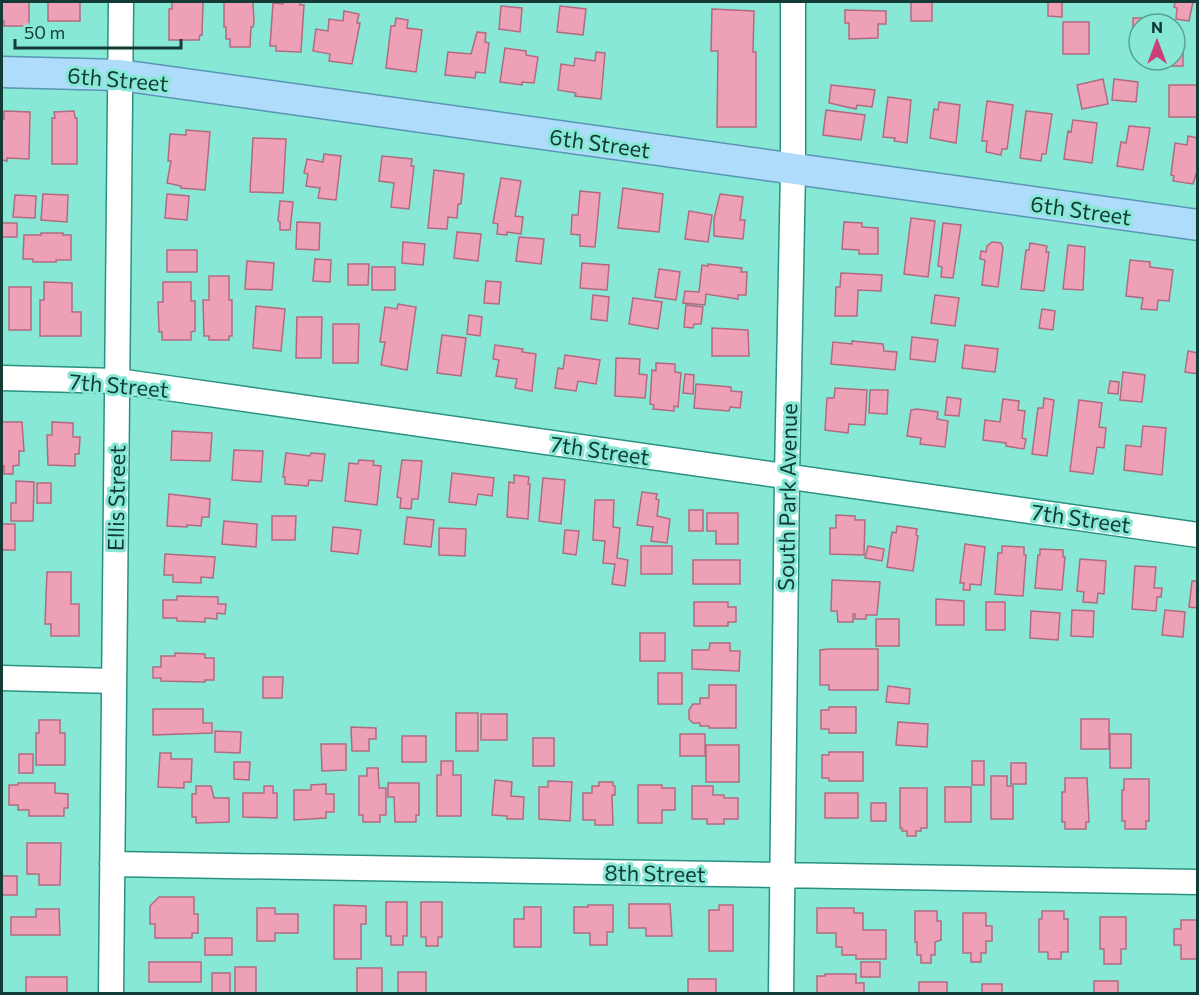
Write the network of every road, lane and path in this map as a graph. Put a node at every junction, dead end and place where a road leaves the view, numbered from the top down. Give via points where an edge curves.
1 (121, 2) edge
2 (793, 2) edge
3 (2, 72) edge
4 (120, 75) junction
5 (793, 170) junction
6 (1197, 225) edge
7 (2, 378) edge
8 (118, 381) junction
9 (787, 476) junction
10 (1197, 535) edge
11 (2, 678) edge
12 (114, 681) junction
13 (112, 864) junction
14 (783, 875) junction
15 (1197, 882) edge
16 (111, 993) edge
17 (781, 993) edge

1 - 4 street, Ellis Street
2 - 5 street, South Park Avenue
3 - 4 main road, 6th Street
4 - 5 main road, 6th Street
4 - 8 street, Ellis Street
5 - 6 main road, 6th Street
5 - 9 street, South Park Avenue
7 - 8 street, 7th Street
8 - 9 street, 7th Street
8 - 12 street, Ellis Street
9 - 10 street, 7th Street
9 - 14 street, South Park Avenue
11 - 12 street
12 - 13 street, Ellis Street
13 - 14 street, 8th Street
13 - 16 street, Ellis Street
14 - 15 street, 8th Street
14 - 17 street, South Park Avenue

